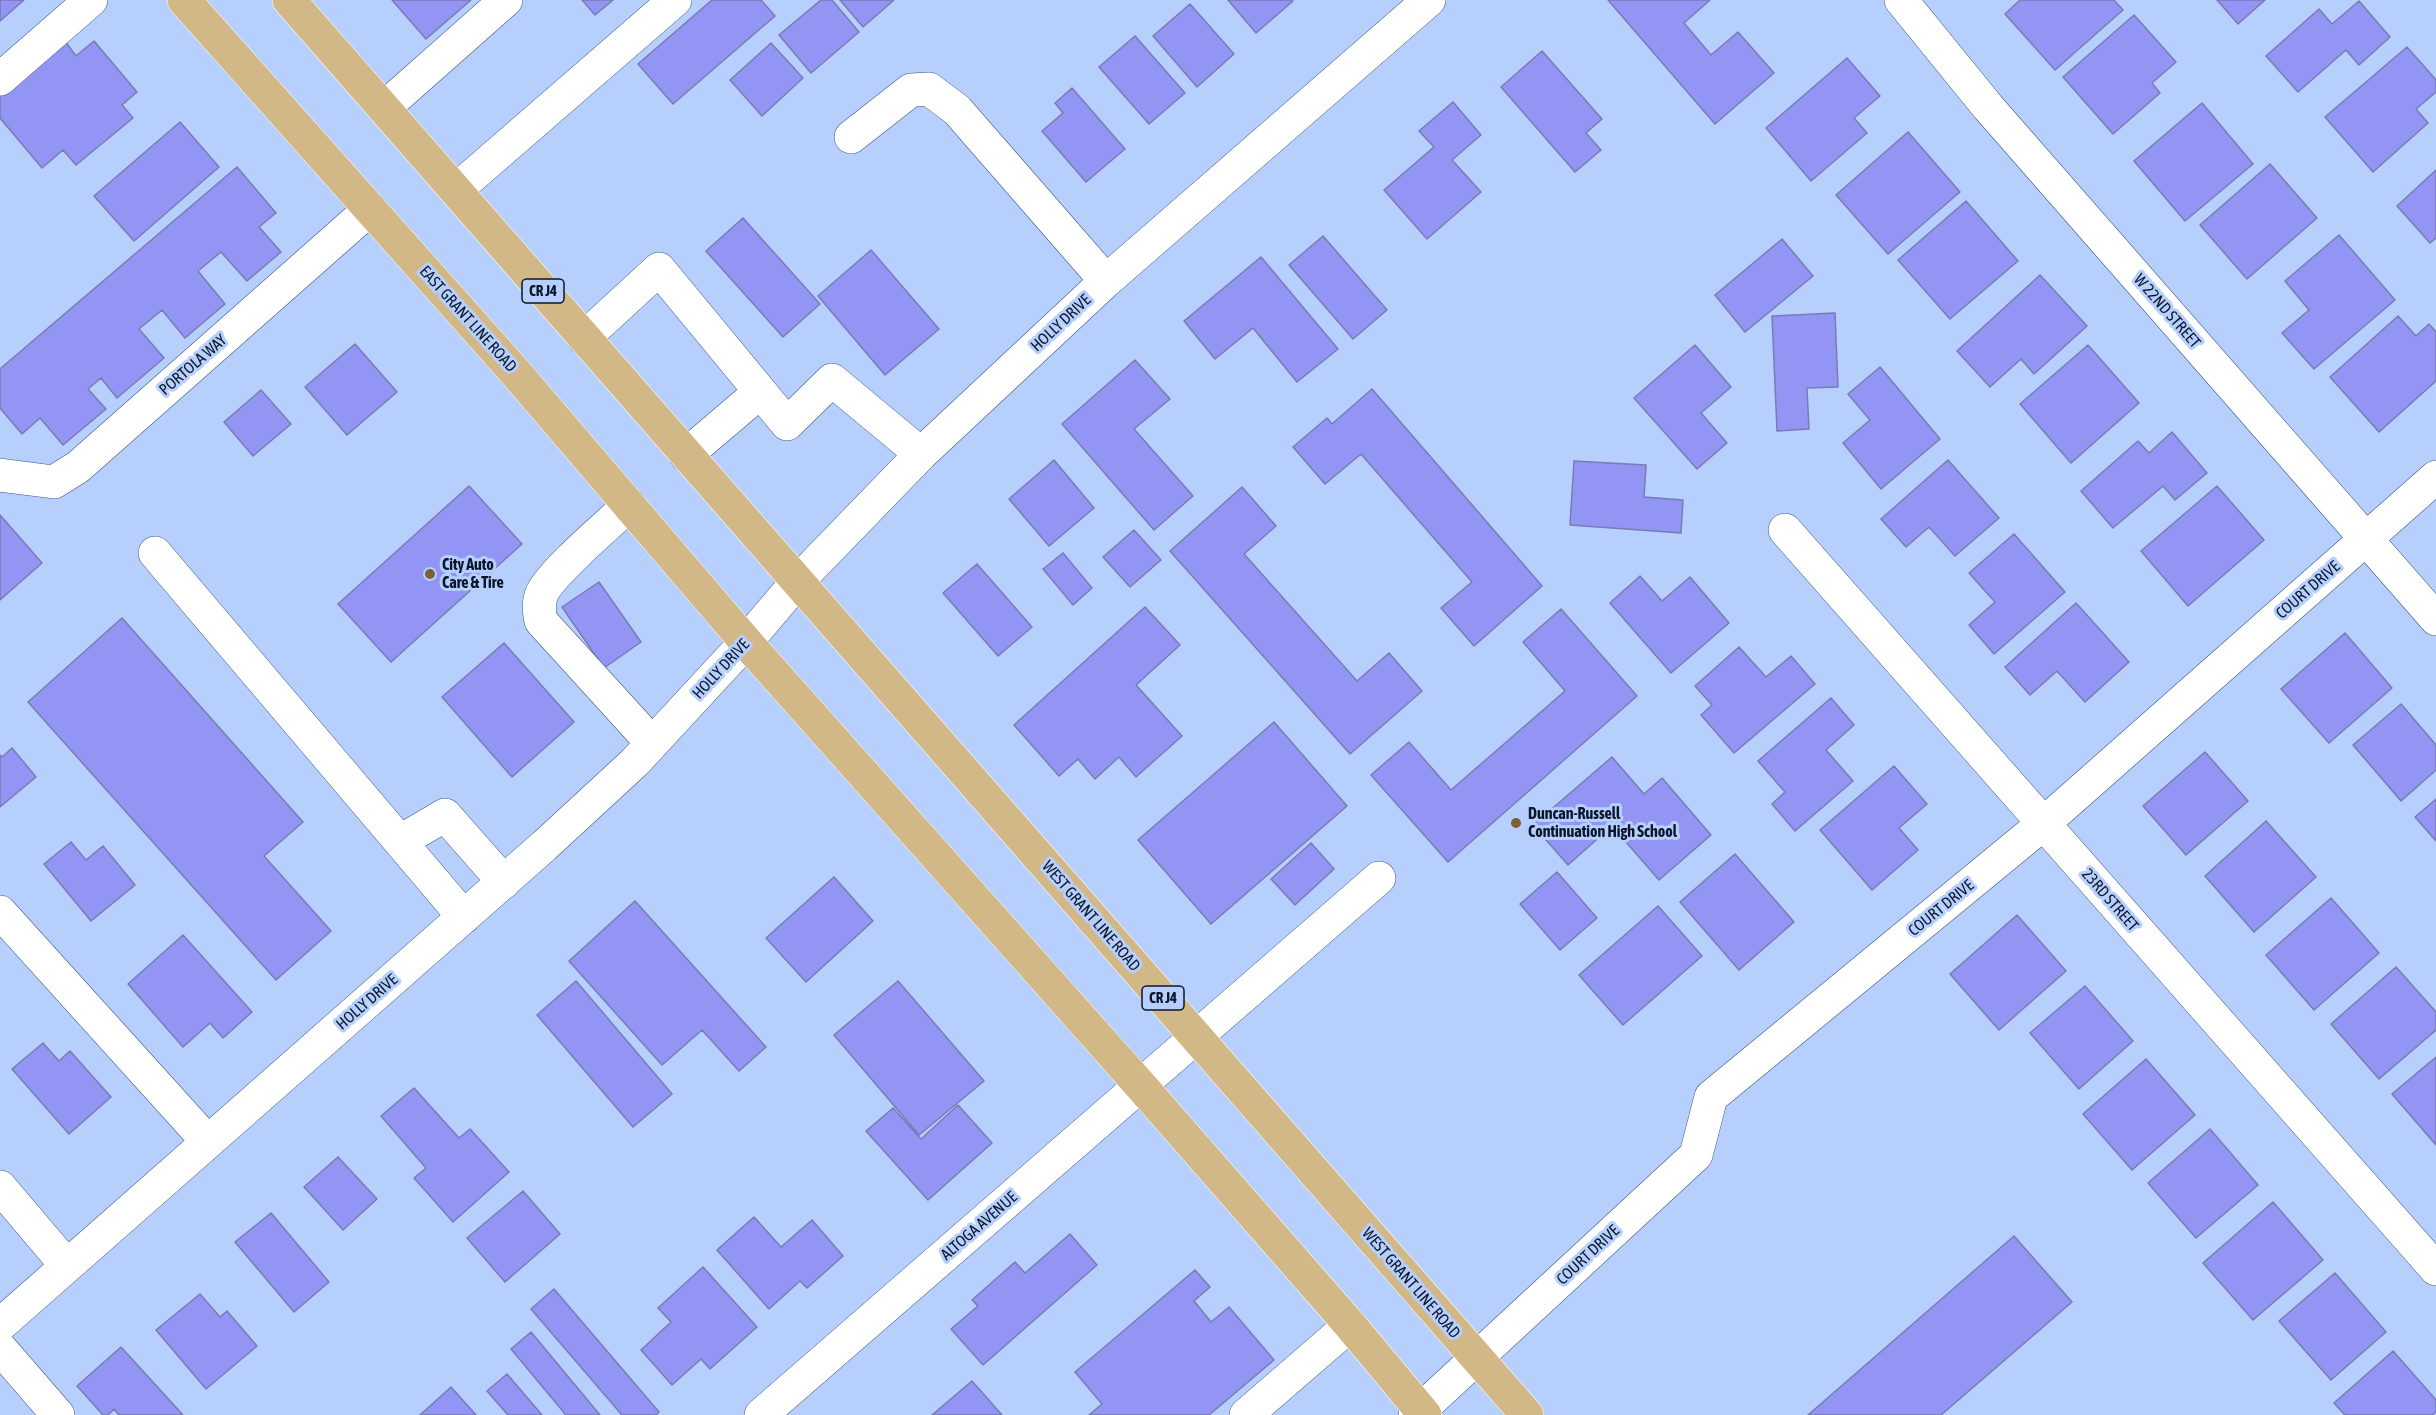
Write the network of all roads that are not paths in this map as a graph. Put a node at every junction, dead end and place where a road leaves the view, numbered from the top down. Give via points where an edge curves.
1 (90, 0) edge
2 (184, 0) edge
3 (506, 0) edge
4 (675, 0) edge
5 (1429, 0) edge
6 (1901, 0) edge
7 (298, 3) edge
8 (0, 79) edge
9 (384, 108) junction
10 (851, 137) dead end
11 (456, 190) junction
12 (370, 209) junction
13 (1106, 281) junction
14 (584, 338) junction
15 (760, 392) junction
16 (686, 454) junction
17 (921, 454) junction
18 (0, 475) edge
19 (2436, 477) edge
20 (629, 505) junction
21 (1785, 530) dead end
22 (2366, 539) junction
23 (155, 553) dead end
24 (797, 582) junction
25 (2436, 619) edge
26 (746, 642) junction
27 (652, 743) junction
28 (2043, 824) junction
29 (401, 841) junction
30 (1379, 878) dead end
31 (504, 882) junction
32 (0, 912) edge
33 (464, 916) junction
34 (1198, 1038) junction
35 (1141, 1086) junction
36 (208, 1142) junction
37 (0, 1186) edge
38 (67, 1266) junction
39 (2436, 1269) edge
40 (0, 1325) edge
41 (1350, 1325) junction
42 (0, 1348) edge
43 (1477, 1358) junction
44 (1420, 1413) edge
45 (58, 1415) edge
46 (761, 1415) edge
47 (1246, 1415) edge
48 (1527, 1415) edge

1 - 8 street
2 - 12 main road, EAST GRANT LINE ROAD
3 - 9 street
4 - 11 street
5 - 13 street, HOLLY DRIVE
6 - 22 street, W 22ND STREET via 1988,107
7 - 9 main road, CR J4
9 - 11 main road, CR J4
10 - 13 street via 910,90 929,88 957,110
11 - 14 main road, CR J4
12 - 18 street, PORTOLA WAY via 78,466 54,482
12 - 20 main road, EAST GRANT LINE ROAD
13 - 17 street, HOLLY DRIVE
14 - 15 street via 659,269
14 - 16 main road, CR J4
15 - 16 street
15 - 17 street via 787,424 832,380
16 - 24 main road, CR J4
17 - 24 street, HOLLY DRIVE
19 - 22 street, COURT DRIVE
20 - 26 main road, EAST GRANT LINE ROAD
20 - 27 street via 555,577 542,593 538,607 541,621
21 - 28 street, 23RD STREET
22 - 25 street, W 22ND STREET
22 - 28 street, COURT DRIVE
23 - 29 street
24 - 26 street, HOLLY DRIVE
24 - 34 main road, WEST GRANT LINE ROAD / CR J4
26 - 27 street, HOLLY DRIVE
26 - 35 main road
27 - 31 street, HOLLY DRIVE
28 - 39 street, 23RD STREET
28 - 43 street, COURT DRIVE via 1711,1097 1696,1155
29 - 31 street via 445,815
29 - 33 street
30 - 34 street, ALTOGA AVENUE
31 - 33 street, HOLLY DRIVE
32 - 36 street
33 - 36 street, HOLLY DRIVE
34 - 35 street, ALTOGA AVENUE
34 - 43 main road, WEST GRANT LINE ROAD / CR J4
35 - 41 main road
35 - 46 street, ALTOGA AVENUE
36 - 38 street, HOLLY DRIVE
37 - 38 street
38 - 40 street, HOLLY DRIVE
41 - 44 main road
41 - 47 street
42 - 45 street
43 - 44 street, COURT DRIVE
43 - 48 main road, WEST GRANT LINE ROAD / CR J4

